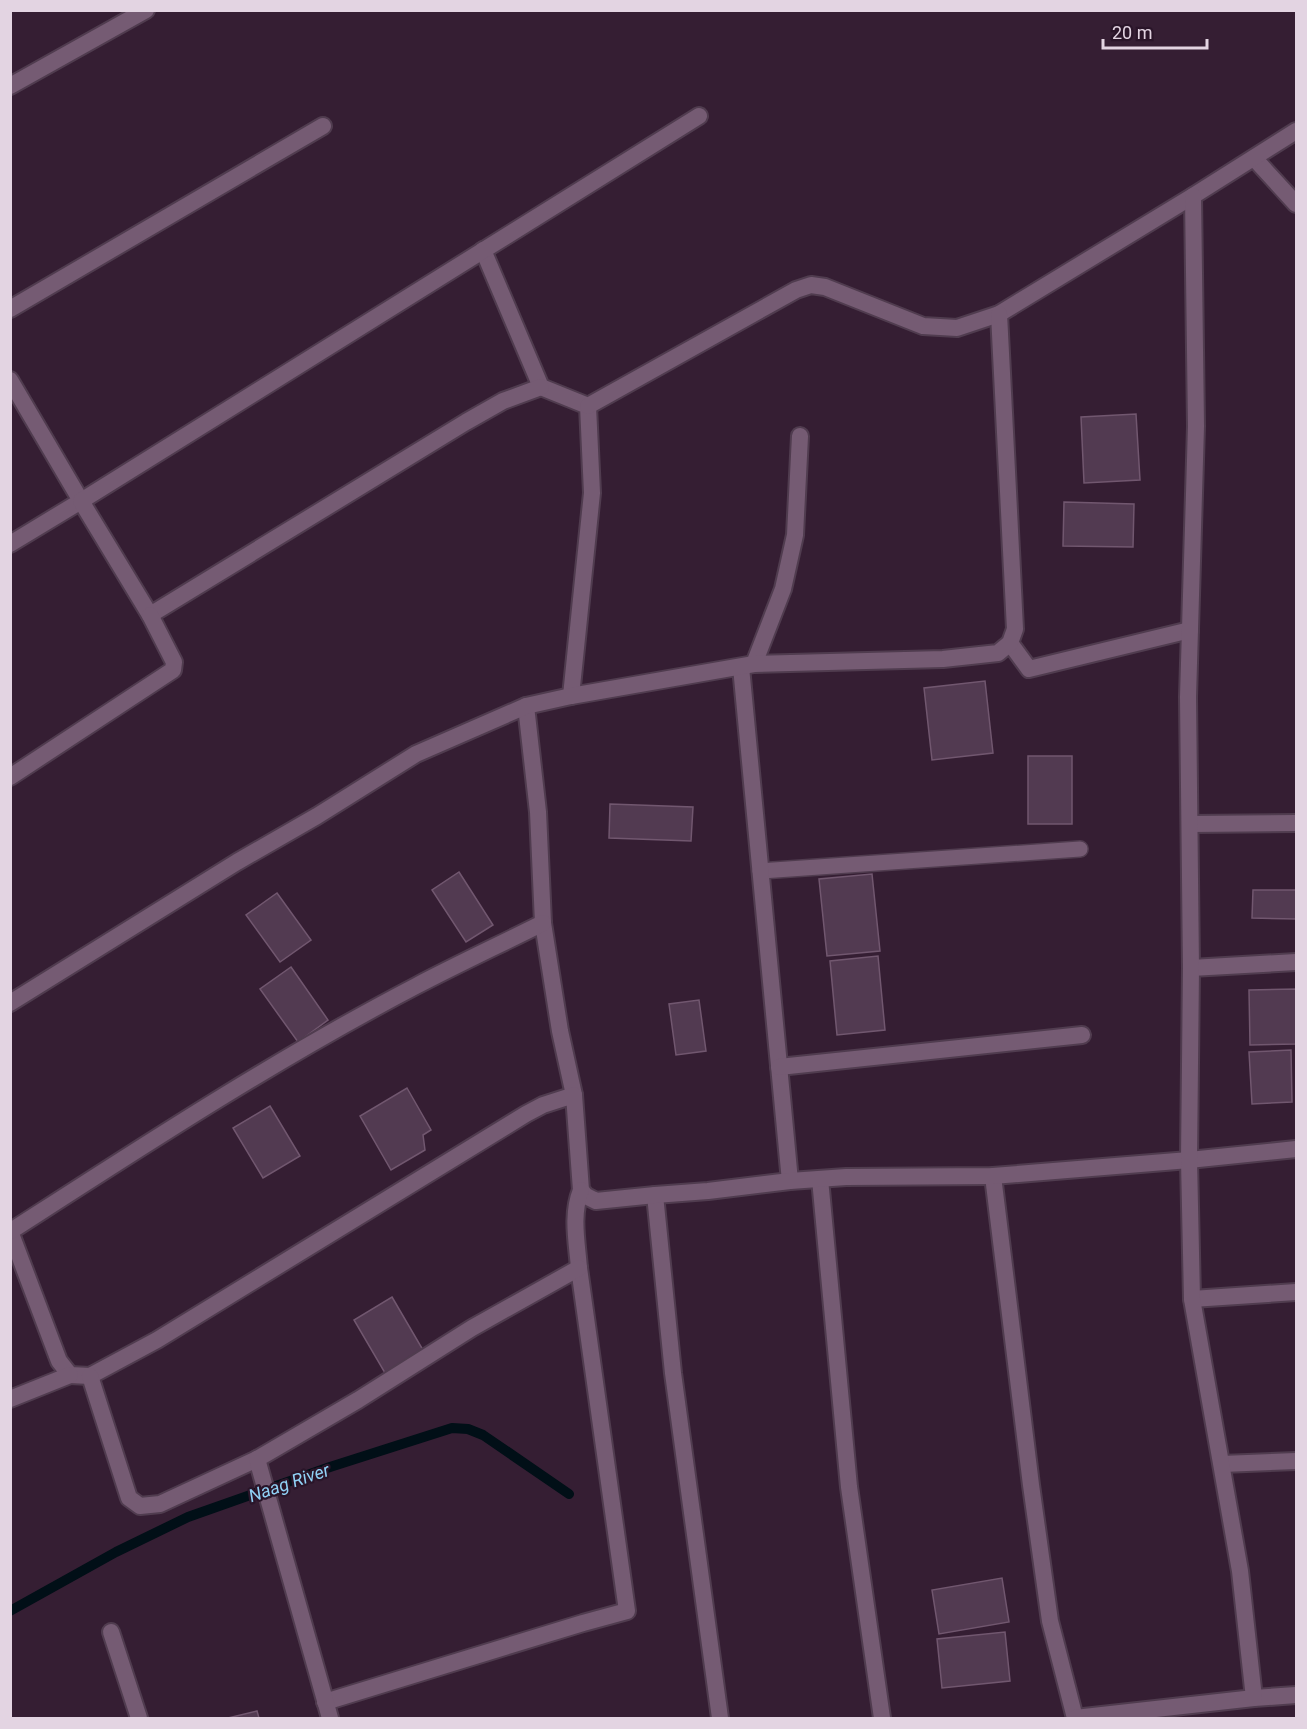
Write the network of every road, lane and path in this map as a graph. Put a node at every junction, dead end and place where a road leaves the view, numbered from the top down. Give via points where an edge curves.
1 (146, 10) edge
2 (10, 86) edge
3 (699, 116) dead end
4 (323, 126) dead end
5 (1296, 131) edge
6 (1254, 158) junction
7 (1193, 196) junction
8 (1296, 204) edge
9 (483, 250) junction
10 (10, 309) edge
11 (999, 314) junction
12 (10, 380) edge
13 (541, 387) junction
14 (588, 406) junction
15 (800, 436) dead end
16 (81, 501) junction
17 (10, 544) edge
18 (150, 615) junction
19 (1190, 630) junction
20 (1010, 643) junction
21 (747, 665) junction
22 (571, 696) junction
23 (526, 706) junction
24 (10, 777) edge
25 (1296, 823) edge
26 (1190, 824) junction
27 (1080, 849) dead end
28 (760, 871) junction
29 (543, 923) junction
30 (1296, 962) edge
31 (1191, 968) junction
32 (10, 1003) edge
33 (1082, 1035) dead end
34 (779, 1067) junction
35 (574, 1095) junction
36 (1296, 1149) edge
37 (1188, 1161) junction
38 (993, 1176) junction
39 (820, 1179) junction
40 (790, 1181) junction
41 (581, 1190) junction
42 (655, 1194) junction
43 (11, 1231) edge
44 (579, 1268) junction
45 (1296, 1292) edge
46 (1192, 1299) junction
47 (70, 1375) junction
48 (90, 1376) junction
49 (10, 1399) edge
50 (257, 1459) junction
51 (1296, 1461) edge
52 (1222, 1464) junction
53 (111, 1632) dead end
54 (1296, 1695) edge
55 (1254, 1698) junction
56 (325, 1702) junction
57 (1075, 1718) edge
58 (139, 1719) edge
59 (330, 1719) edge
60 (720, 1719) edge
61 (882, 1719) edge

1 - 2 street
3 - 9 street
4 - 10 street
5 - 6 street
6 - 7 street
6 - 8 street
7 - 11 street
7 - 19 street via 1196,426
9 - 13 street
9 - 16 street
11 - 14 street via 957,328 923,326 811,285
11 - 20 street via 1015,629
12 - 16 street
13 - 14 street
13 - 18 street via 503,401 466,422
14 - 22 street via 592,493
15 - 21 street via 795,535 783,589
16 - 17 street
16 - 18 street
18 - 24 street via 174,662 174,670
19 - 20 street via 1029,669
19 - 26 street
20 - 21 street via 998,653 943,659
21 - 22 street
21 - 28 street
22 - 23 street
23 - 29 street via 538,812
23 - 32 street via 416,754
25 - 26 street
26 - 31 street
27 - 28 lane
28 - 34 street
29 - 35 street
29 - 43 street via 416,986 296,1053
30 - 31 street
31 - 37 street
33 - 34 street
34 - 40 street
35 - 41 street
35 - 48 street via 526,1114 157,1340
36 - 37 street
37 - 38 street
37 - 46 street
38 - 39 street
38 - 57 street via 1050,1621
39 - 40 street
39 - 61 street via 849,1487
40 - 42 street
41 - 42 street via 596,1201
41 - 44 street via 575,1215
42 - 60 street via 673,1373
43 - 47 street via 59,1362
44 - 50 street
44 - 56 street via 627,1611
45 - 46 street
46 - 52 street
47 - 48 street
47 - 49 street
48 - 50 street via 129,1498 140,1506 160,1504
50 - 56 street
51 - 52 street
52 - 55 street via 1240,1571
53 - 58 street
54 - 55 street
55 - 57 street
56 - 59 street

